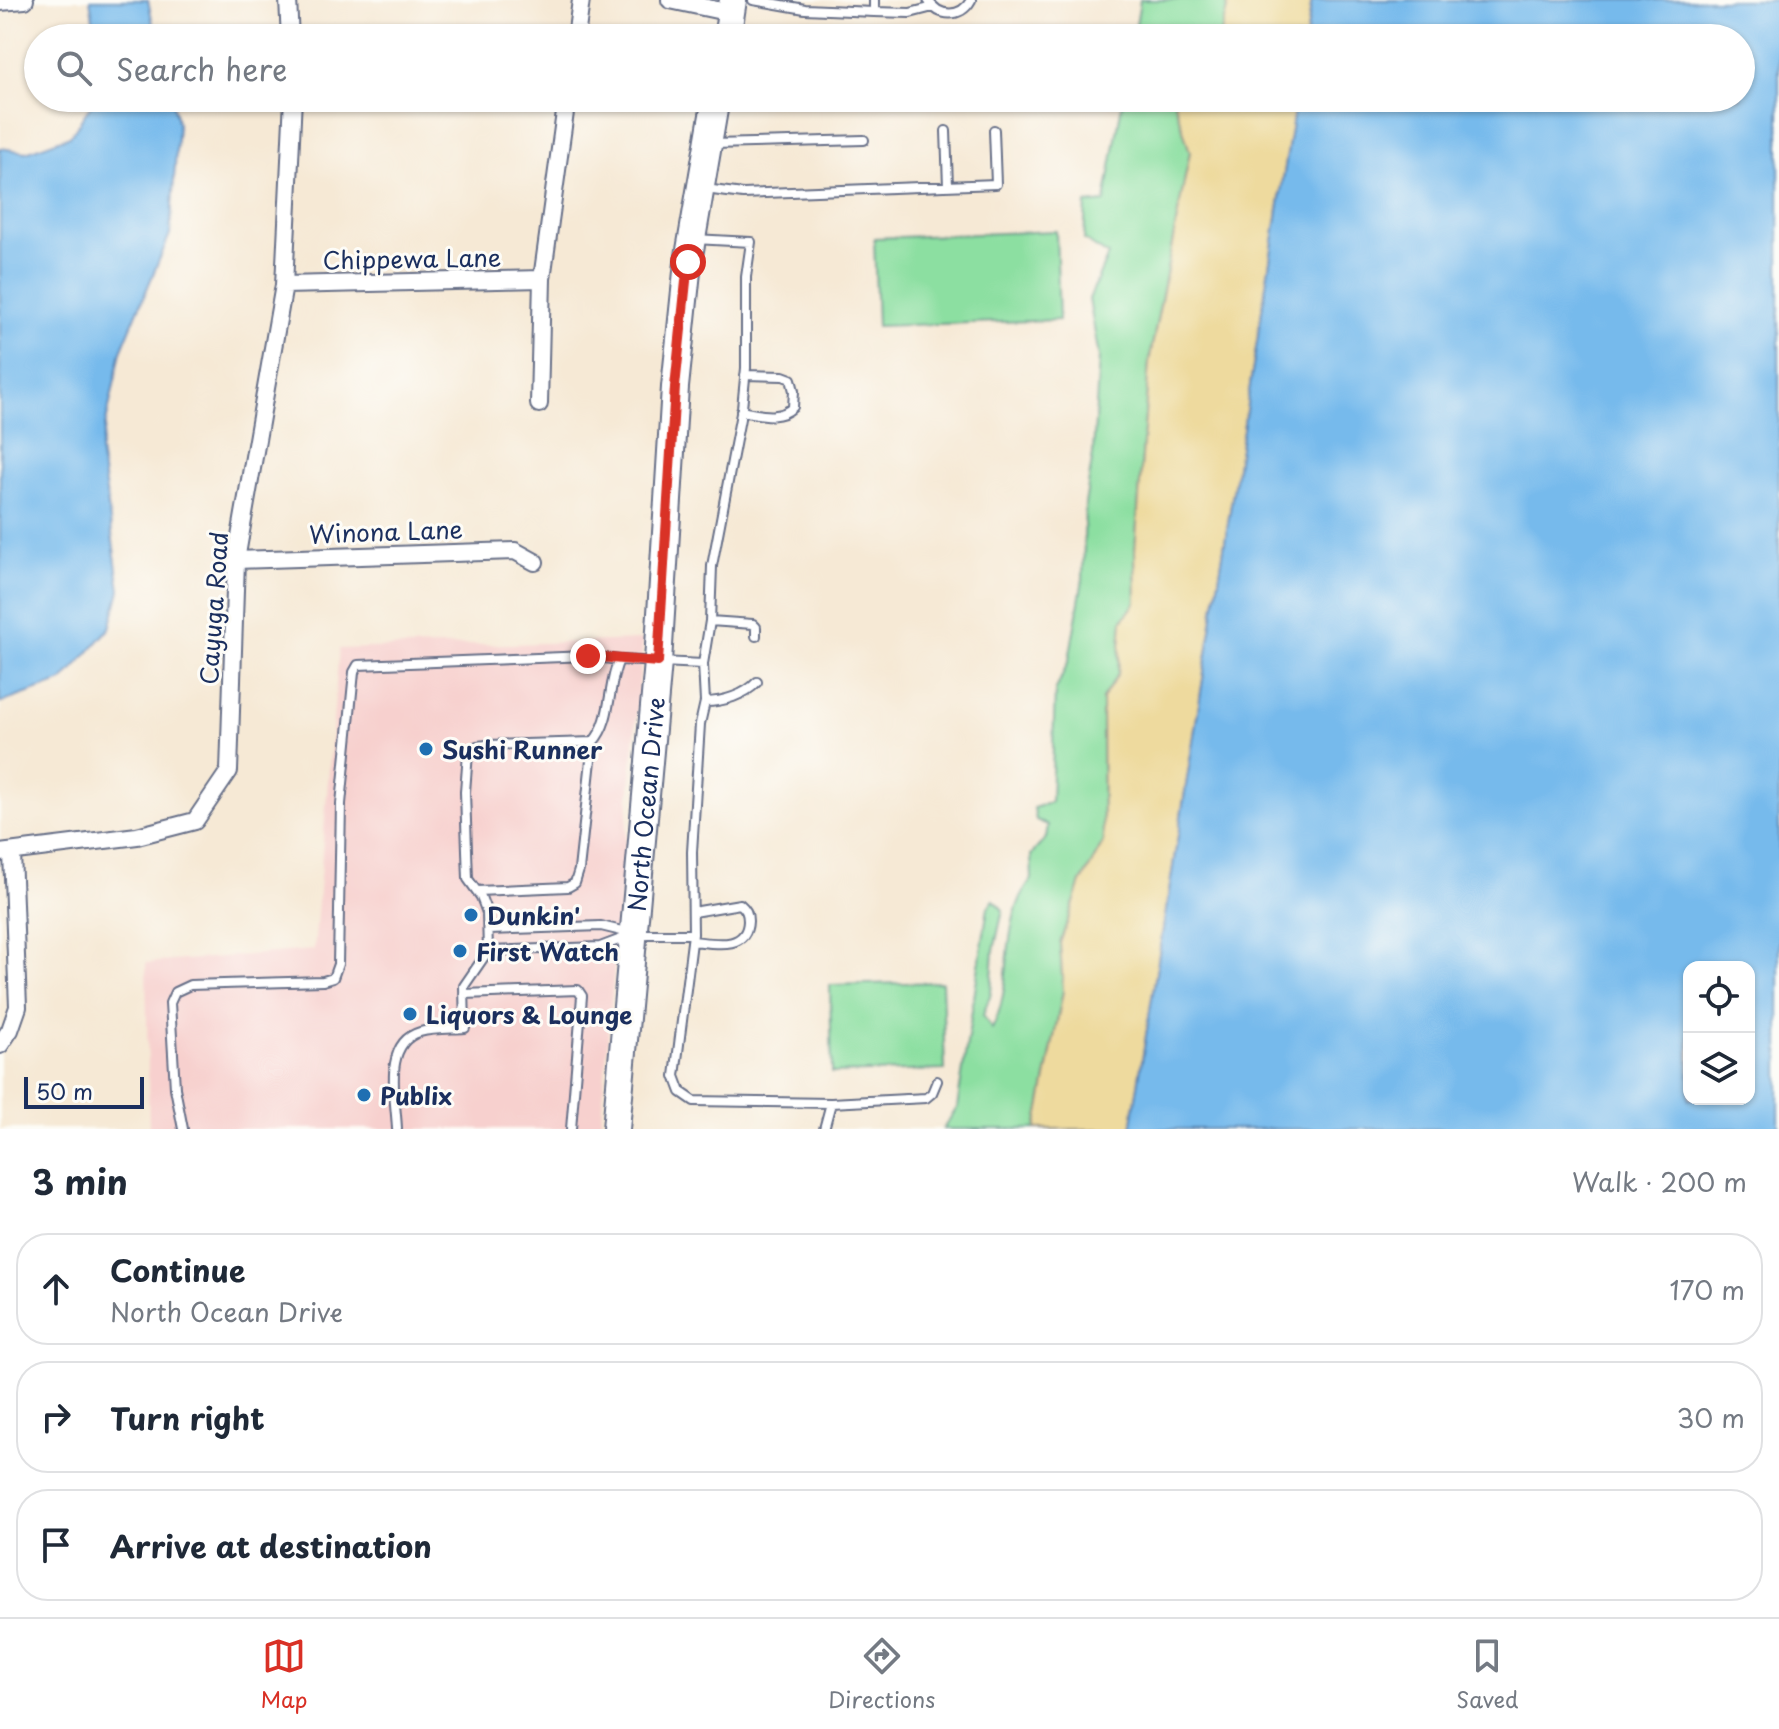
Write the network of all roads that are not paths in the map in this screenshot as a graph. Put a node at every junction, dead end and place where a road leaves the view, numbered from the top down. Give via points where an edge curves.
1 (25, 0) edge
2 (288, 0) edge
3 (581, 0) edge
4 (670, 0) edge
5 (874, 0) edge
6 (971, 0) edge
7 (0, 2) edge
8 (931, 4) edge
9 (874, 12) junction
10 (736, 13) edge
11 (289, 24) edge
12 (578, 24) edge
13 (292, 112) edge
14 (565, 112) edge
15 (714, 112) edge
16 (994, 130) dead end
17 (946, 131) dead end
18 (864, 140) dead end
19 (708, 144) junction
20 (948, 186) junction
21 (700, 188) junction
22 (691, 239) junction
23 (542, 279) junction
24 (284, 285) junction
25 (745, 375) junction
26 (539, 404) dead end
27 (741, 411) junction
28 (236, 560) junction
29 (535, 562) dead end
30 (710, 621) junction
31 (756, 636) dead end
32 (619, 660) junction
33 (658, 662) junction
34 (703, 664) junction
35 (757, 682) dead end
36 (705, 702) junction
37 (593, 742) junction
38 (6, 853) edge
39 (477, 891) junction
40 (693, 912) junction
41 (488, 930) junction
42 (634, 934) junction
43 (693, 938) junction
44 (488, 951) junction
45 (464, 994) junction
46 (0, 1045) edge
47 (937, 1081) dead end
48 (831, 1103) junction
49 (183, 1129) edge
50 (390, 1129) edge
51 (397, 1129) edge
52 (571, 1129) edge
53 (616, 1129) edge
54 (824, 1129) edge

1 - 7 street
2 - 11 street
3 - 12 street
4 - 10 street
5 - 9 lane
6 - 8 lane via 952,14
8 - 9 lane via 910,13
9 - 10 lane
13 - 24 street, Cayuga Road
14 - 23 street
15 - 19 main road, North Ocean Drive
16 - 20 lane via 996,184
17 - 20 lane
18 - 19 lane
19 - 21 main road, North Ocean Drive
20 - 21 lane via 743,194
21 - 22 main road, North Ocean Drive
22 - 25 lane via 751,242
22 - 33 main road, North Ocean Drive via 675,387
23 - 24 street, Chippewa Lane
23 - 26 street
24 - 28 street, Cayuga Road
25 - 27 lane
25 - 27 lane via 791,379 795,399 783,415
27 - 30 lane via 712,566
28 - 29 street, Winona Lane via 515,551
28 - 38 street, Cayuga Road via 229,771 195,821 137,836
30 - 31 lane via 753,624
30 - 34 lane
32 - 33 lane
32 - 37 lane via 606,717
32 - 49 lane via 588,656 358,665 341,804 338,964 333,978 190,985 175,992 170,1003
33 - 34 lane
33 - 42 main road, North Ocean Drive
34 - 36 lane
35 - 36 lane via 723,700
36 - 40 lane via 692,852
37 - 39 lane via 575,883
37 - 39 lane via 487,745 468,753 468,879
38 - 46 street via 18,1007
39 - 41 lane
40 - 43 lane
40 - 43 lane via 740,904 748,918 738,941
41 - 42 lane via 601,926
41 - 44 lane
42 - 43 lane
42 - 44 lane via 600,947
42 - 53 main road, North Ocean Drive
43 - 48 lane via 675,1076 681,1092 694,1101
44 - 45 lane
45 - 51 lane via 465,1028 422,1032 401,1044 396,1054
45 - 52 lane via 578,990 582,996
47 - 48 lane via 926,1098
48 - 54 lane
50 - 51 lane

